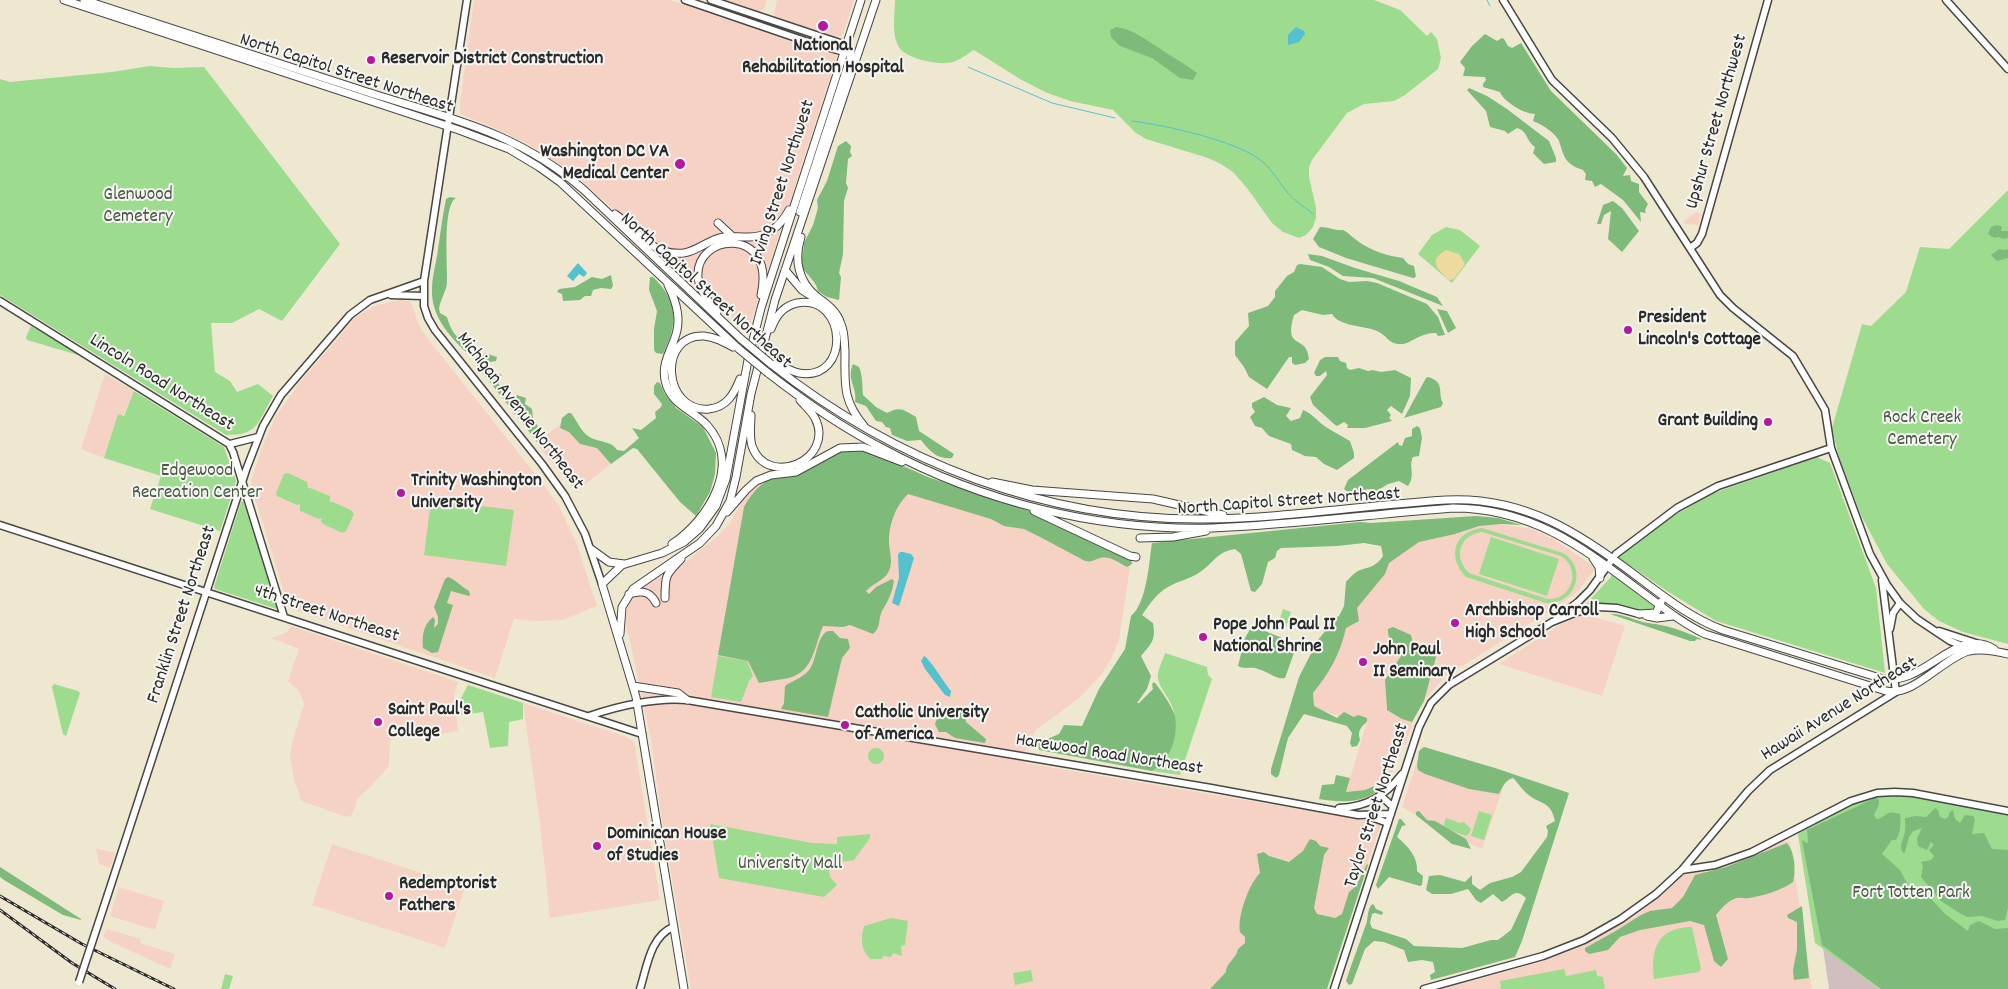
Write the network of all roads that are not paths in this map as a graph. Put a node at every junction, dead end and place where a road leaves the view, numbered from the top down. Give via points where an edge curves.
1 (64, 0) edge
2 (84, 0) edge
3 (467, 0) edge
4 (685, 0) edge
5 (711, 0) edge
6 (861, 0) edge
7 (876, 0) edge
8 (1504, 0) edge
9 (1768, 0) edge
10 (1946, 0) edge
11 (850, 52) junction
12 (2008, 69) edge
13 (450, 118) junction
14 (448, 126) junction
15 (816, 179) junction
16 (797, 197) junction
17 (597, 202) junction
18 (732, 236) junction
19 (713, 240) junction
20 (1690, 248) junction
21 (786, 266) junction
22 (666, 280) junction
23 (424, 281) junction
24 (387, 294) junction
25 (423, 296) junction
26 (0, 301) edge
27 (833, 310) junction
28 (727, 327) junction
29 (754, 334) junction
30 (739, 349) junction
31 (761, 351) junction
32 (748, 360) junction
33 (771, 362) junction
34 (791, 391) junction
35 (751, 394) junction
36 (868, 430) junction
37 (258, 437) junction
38 (230, 444) junction
39 (1831, 448) junction
40 (918, 466) junction
41 (972, 479) junction
42 (243, 482) junction
43 (1015, 502) junction
44 (1236, 518) junction
45 (0, 524) edge
46 (716, 526) junction
47 (1225, 527) junction
48 (1140, 538) dead end
49 (591, 549) junction
50 (690, 550) junction
51 (656, 555) junction
52 (1591, 555) junction
53 (1136, 557) dead end
54 (1612, 558) junction
55 (624, 564) junction
56 (1607, 566) junction
57 (1635, 574) junction
58 (1881, 576) junction
59 (1600, 578) junction
60 (602, 584) junction
61 (207, 592) junction
62 (629, 594) junction
63 (1662, 595) junction
64 (665, 598) dead end
65 (656, 603) dead end
66 (1900, 603) junction
67 (1660, 606) junction
68 (1639, 614) junction
69 (1673, 616) junction
70 (284, 617) junction
71 (1552, 622) junction
72 (1930, 628) junction
73 (1889, 634) junction
74 (1950, 641) junction
75 (620, 642) junction
76 (1962, 646) junction
77 (1978, 646) junction
78 (1947, 653) junction
79 (2005, 654) edge
80 (1920, 670) junction
81 (1895, 679) junction
82 (633, 686) junction
83 (1874, 688) junction
84 (1896, 692) junction
85 (688, 700) junction
86 (636, 705) junction
87 (590, 716) junction
88 (642, 734) junction
89 (1405, 771) junction
90 (1381, 796) junction
91 (1329, 809) junction
92 (1392, 810) junction
93 (2008, 811) edge
94 (1365, 816) junction
95 (1388, 823) junction
96 (1682, 870) junction
97 (673, 927) junction
98 (78, 986) edge
99 (640, 989) edge
100 (684, 989) edge
101 (1334, 989) edge
102 (1424, 989) edge

1 - 14 main road, North Capitol Street Northeast
2 - 13 main road
3 - 13 street, Michigan Avenue Northeast
4 - 11 street via 805,41
5 - 11 street
6 - 11 main road, Irving Street Northwest
7 - 11 main road, Irving Street Northwest
8 - 20 street via 1552,80 1634,163
9 - 20 street, Upshur Street Northwest via 1702,234
10 - 12 street
11 - 15 main road, Irving Street Northwest
11 - 16 main road, Irving Street Northwest
11 - 21 main road via 788,249
13 - 14 street, Michigan Avenue Northeast
13 - 17 main road via 496,134 535,154 571,178
14 - 22 main road, North Capitol Street Northeast via 501,146 554,177
14 - 23 street, Michigan Avenue Northeast
15 - 21 main road, Irving Street Northwest
15 - 27 main road via 815,196 799,245 798,263 805,284
16 - 18 main road via 782,221 772,230 754,237
16 - 29 main road, Irving Street Northwest
17 - 19 main road via 663,251 690,252
17 - 28 main road
18 - 19 main road
18 - 19 main road via 718,223
20 - 39 street via 1726,302 1794,358 1825,410
21 - 27 main road via 805,293
21 - 31 main road, Irving Street Northwest
22 - 30 main road, North Capitol Street Northeast
22 - 51 main road via 674,297 678,318 676,335 664,365 666,385 676,401 712,432 720,448 722,466 717,489 706,513 687,534
23 - 24 street, Franklin Street Northeast
23 - 25 street, Michigan Avenue Northeast
24 - 25 street, Franklin Street Northeast
24 - 37 street, Franklin Street Northeast via 364,304 347,318 290,383
25 - 49 street, Michigan Avenue Northeast via 432,327 554,480 573,509
26 - 38 street, Lincoln Road Northeast
27 - 36 main road via 844,334 847,399
28 - 29 main road via 702,290 698,272 709,251 732,243 752,250 762,267 763,280 753,322
28 - 31 main road, bridge
29 - 32 main road, Irving Street Northwest
30 - 32 main road via 705,336 684,342 671,367 672,383 679,395 699,408 723,404 735,391
30 - 34 main road, North Capitol Street Northeast, bridge
31 - 33 main road, bridge
31 - 33 main road via 776,317 792,304 815,305 832,319 838,336 837,349 822,368 798,373
31 - 35 main road
32 - 51 main road via 727,473 718,501 693,536
33 - 36 main road via 822,401
34 - 35 main road via 814,417 818,436 807,458 784,467 765,462 753,449
34 - 40 main road, North Capitol Street Northeast via 859,436
35 - 46 main road via 733,490
36 - 41 main road via 923,459
37 - 38 street
37 - 42 street, Franklin Street Northeast
38 - 42 street, Lincoln Road Northeast
39 - 54 street via 1705,492 1662,518
39 - 58 street
40 - 43 main road, North Capitol Street Northeast
40 - 46 main road via 892,460 863,447 840,448 796,472 771,475 756,481
41 - 44 main road via 1032,490 1149,498
41 - 44 main road via 1034,498 1097,511 1172,518
42 - 61 street, Franklin Street Northeast
42 - 70 street, Lincoln Road Northeast
43 - 47 main road, North Capitol Street Northeast via 1122,523
43 - 53 main road
44 - 54 main road via 1446,500 1481,500 1547,518
45 - 61 street, 4th Street Northeast
46 - 50 main road
47 - 48 main road
47 - 52 main road, North Capitol Street Northeast via 1470,509 1504,513 1536,523
49 - 55 main road via 607,561
49 - 60 street, Michigan Avenue Northeast
50 - 62 main road via 638,584
50 - 64 main road via 667,575
51 - 55 main road
52 - 56 main road, North Capitol Street Northeast
52 - 59 main road via 1599,567
54 - 56 street
54 - 57 main road
55 - 60 main road
56 - 57 main road
56 - 59 street
56 - 67 main road, North Capitol Street Northeast
57 - 63 main road
58 - 66 street
58 - 73 street
59 - 71 street
60 - 75 main road, Michigan Avenue Northeast
61 - 70 street, 4th Street Northeast
61 - 98 street, Franklin Street Northeast, bridge
62 - 65 main road via 647,593
62 - 75 main road via 621,611
63 - 67 main road
63 - 81 main road via 1718,628 1880,678
66 - 72 street
66 - 73 street via 1893,615
67 - 68 main road via 1655,613
67 - 69 main road, North Capitol Street Northeast
68 - 69 main road via 1657,618
68 - 71 street via 1599,607
69 - 83 main road, North Capitol Street Northeast via 1715,638
70 - 87 street, 4th Street Northeast
71 - 89 street, Taylor Street Northeast via 1452,682 1434,700 1421,722
72 - 74 street
72 - 77 street
73 - 81 street
74 - 76 street
74 - 78 main road
75 - 82 main road, Michigan Avenue Northeast
76 - 77 main road, Hawaii Avenue Northeast
76 - 78 main road, Hawaii Avenue Northeast
77 - 79 main road via 1990,646
77 - 84 main road, Hawaii Avenue Northeast
78 - 80 main road, Hawaii Avenue Northeast
80 - 81 main road, Hawaii Avenue Northeast
80 - 84 main road
81 - 83 main road, Hawaii Avenue Northeast
81 - 84 street
82 - 85 main road via 678,693
82 - 86 main road, Michigan Avenue Northeast
83 - 84 main road, North Capitol Street Northeast
84 - 96 street, Hawaii Avenue Northeast via 1763,776
85 - 86 street, Harewood Road Northeast via 666,699
85 - 91 street, Harewood Road Northeast
86 - 87 street, Harewood Road Northeast
86 - 88 main road, Michigan Avenue Northeast
87 - 88 street, 4th Street Northeast
88 - 97 main road, Michigan Avenue Northeast
89 - 90 street, Harewood Road Northeast
89 - 92 street, Taylor Street Northeast
90 - 91 street, Harewood Road Northeast via 1358,806
90 - 92 street
91 - 94 street, Harewood Road Northeast
92 - 94 street, Harewood Road Northeast
92 - 95 street, Taylor Street Northeast
93 - 96 street via 1913,793 1877,793 1854,800 1742,856 1706,867
94 - 95 street
95 - 101 street, Taylor Street Northeast
96 - 102 street, Hawaii Avenue Northeast via 1631,912 1584,940 1529,961
97 - 99 street via 664,931 655,944
97 - 100 main road, Michigan Avenue Northeast

